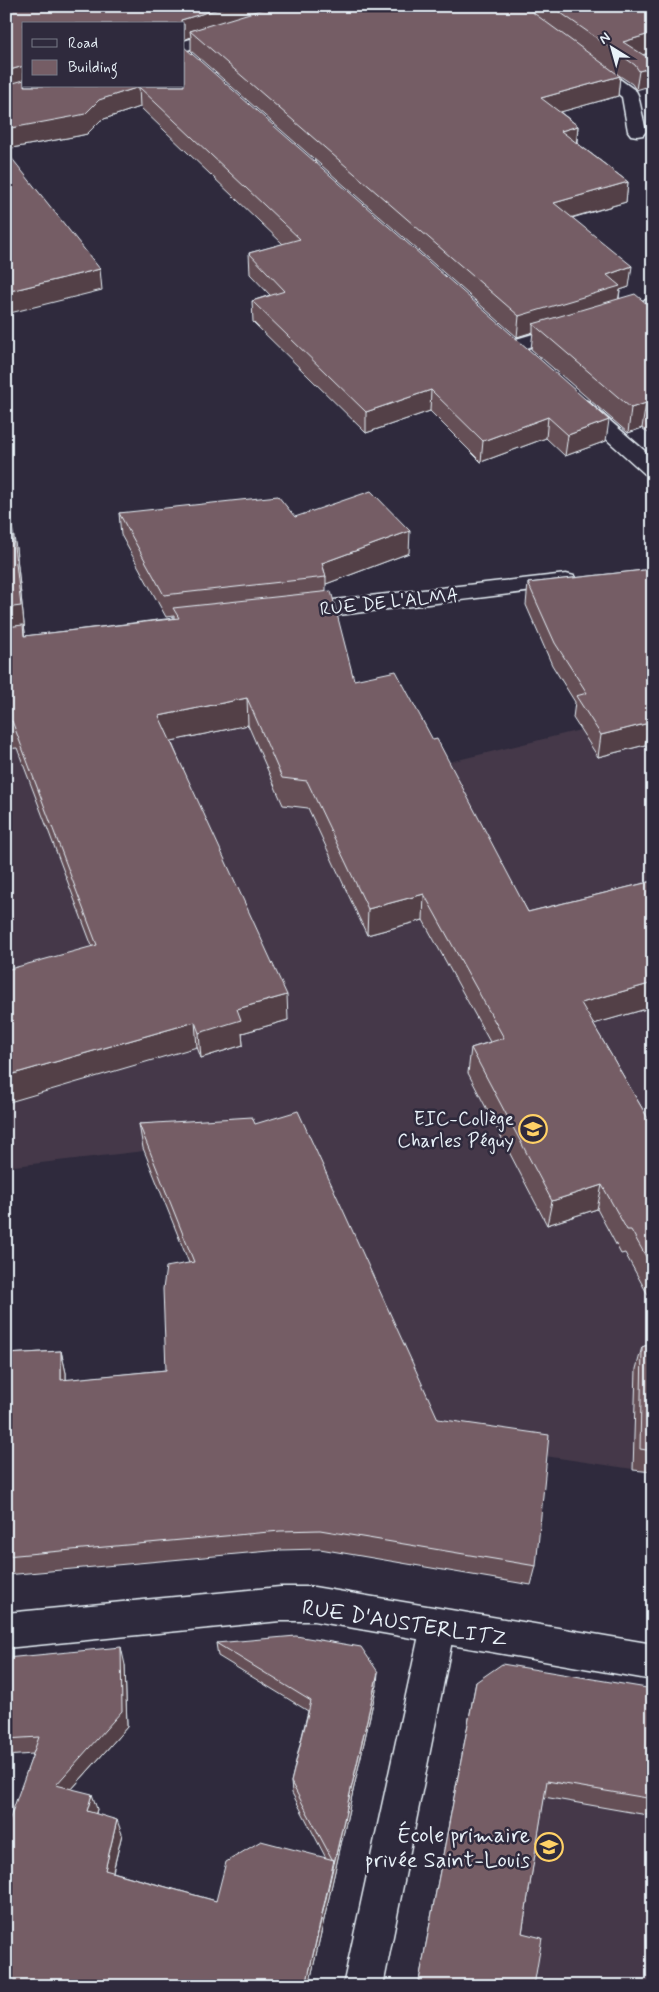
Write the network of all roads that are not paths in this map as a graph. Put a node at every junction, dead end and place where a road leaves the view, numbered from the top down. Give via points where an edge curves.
1 (246, 27) edge
2 (185, 46) edge
3 (579, 57) edge
4 (637, 131) dead end
5 (653, 304) edge
6 (528, 359) edge
7 (565, 392) edge
8 (653, 469) edge
9 (587, 579) edge
10 (280, 614) edge
11 (438, 1626) junction
12 (6, 1631) edge
13 (653, 1662) edge
14 (363, 1986) edge

1 - 2 street
3 - 4 street via 630,95
5 - 6 street via 592,322 506,340
7 - 8 street
9 - 10 street, RUE DE L'ALMA
11 - 12 street, RUE D'AUSTERLITZ via 314,1604 280,1604
11 - 13 street, RUE D'AUSTERLITZ
11 - 14 street

